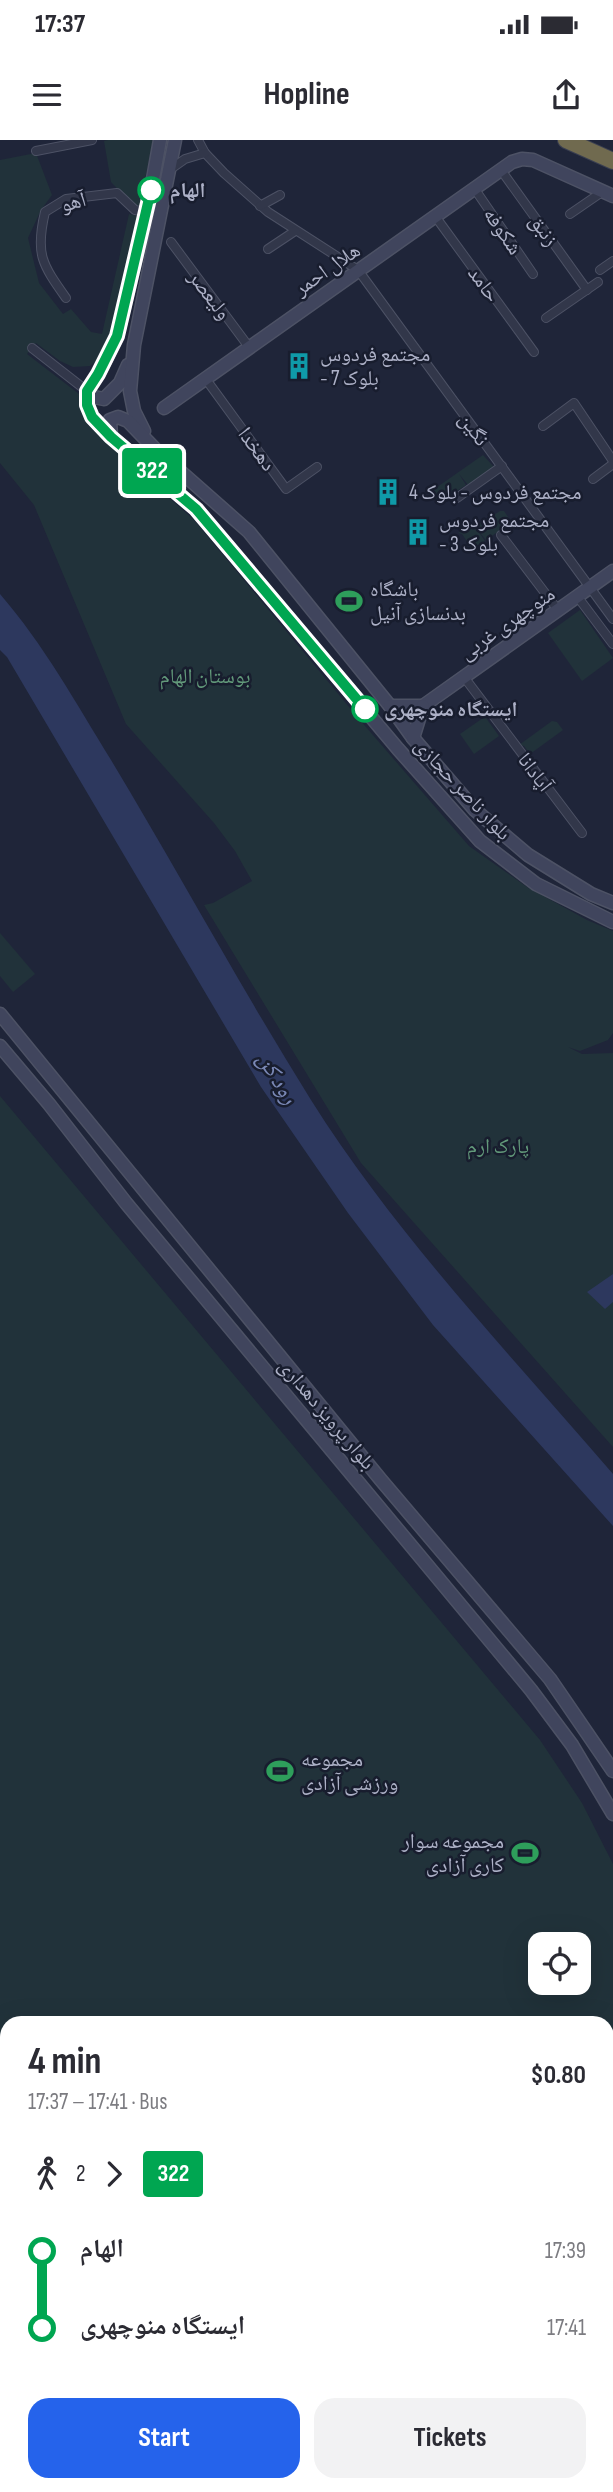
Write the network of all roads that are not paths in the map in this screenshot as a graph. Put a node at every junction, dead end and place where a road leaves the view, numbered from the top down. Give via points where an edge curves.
1 (92, 140) edge
2 (160, 140) edge
3 (175, 140) edge
4 (198, 140) edge
5 (566, 140) edge
6 (36, 151) dead end
7 (205, 153) junction
8 (613, 161) edge
9 (506, 166) junction
10 (168, 171) junction
11 (474, 188) junction
12 (608, 194) edge
13 (280, 195) dead end
14 (260, 206) junction
15 (147, 212) junction
16 (570, 214) dead end
17 (435, 216) junction
18 (295, 231) junction
19 (171, 242) dead end
20 (268, 249) dead end
21 (613, 261) edge
22 (358, 270) junction
23 (600, 270) dead end
24 (533, 274) dead end
25 (598, 282) dead end
26 (587, 290) junction
27 (66, 298) dead end
28 (546, 318) dead end
29 (134, 345) junction
30 (249, 347) junction
31 (32, 348) dead end
32 (534, 352) dead end
33 (205, 378) junction
34 (87, 391) junction
35 (164, 408) dead end
36 (543, 426) dead end
37 (111, 437) junction
38 (155, 449) junction
39 (613, 462) edge
40 (317, 467) dead end
41 (502, 467) junction
42 (593, 479) dead end
43 (457, 498) dead end
44 (501, 535) dead end
45 (613, 571) edge
46 (590, 587) junction
47 (577, 596) junction
48 (558, 610) junction
49 (613, 619) edge
50 (613, 644) edge
51 (464, 677) junction
52 (390, 706) junction
53 (423, 706) junction
54 (413, 738) junction
55 (582, 833) dead end
56 (613, 903) edge
57 (613, 922) edge
58 (0, 1014) edge
59 (0, 1046) edge
60 (613, 1771) edge
61 (613, 1814) edge

1 - 6 street
2 - 15 main road
3 - 10 main road
4 - 7 street
5 - 8 highway
7 - 10 street
7 - 14 street
9 - 11 main road, هلال احمر
9 - 12 main road via 533,160
9 - 26 street, زنبق
10 - 29 main road
11 - 17 main road, هلال احمر
11 - 24 street, شکوفه
12 - 16 street
13 - 14 street
14 - 18 street
15 - 27 street, آهو via 135,209 117,193 66,200 45,212 39,236 45,269
15 - 34 main road via 117,336
17 - 22 main road, هلال احمر
17 - 32 street, حامد
18 - 20 street
18 - 22 street
19 - 30 street, ولیعصر
21 - 23 street
22 - 30 main road, هلال احمر
22 - 41 street, نگین
25 - 26 street
26 - 28 street
29 - 34 main road via 125,376 111,394 104,399
29 - 38 main road via 130,391 134,411
30 - 33 main road, هلال احمر
31 - 34 street
33 - 35 main road, هلال احمر
33 - 40 street, دهخدا via 286,489
34 - 37 main road, بلوار ناصر حجازی via 92,417
36 - 39 street via 574,403
37 - 38 main road, بلوار ناصر حجازی via 110,420 118,416
37 - 57 main road, بلوار ناصر حجازی via 196,509 480,841 536,884
38 - 52 main road, بلوار ناصر حجازی via 249,532
39 - 42 street
41 - 43 street
41 - 46 street, نگین
44 - 48 street
45 - 46 main road, منوچهری غربی
46 - 47 main road, منوچهری غربی
46 - 49 street, نگین
47 - 48 main road, منوچهری غربی
47 - 50 street
48 - 51 main road, منوچهری غربی
51 - 53 main road, منوچهری غربی
51 - 55 street, آپادانا
52 - 53 main road
52 - 54 main road, بلوار ناصر حجازی
53 - 54 main road
54 - 56 main road, بلوار ناصر حجازی via 475,810 510,841 546,867
58 - 60 main road, بلوار پرویز دهداری via 550,1679
59 - 61 main road, بلوار پرویز دهداری via 531,1690 572,1745

